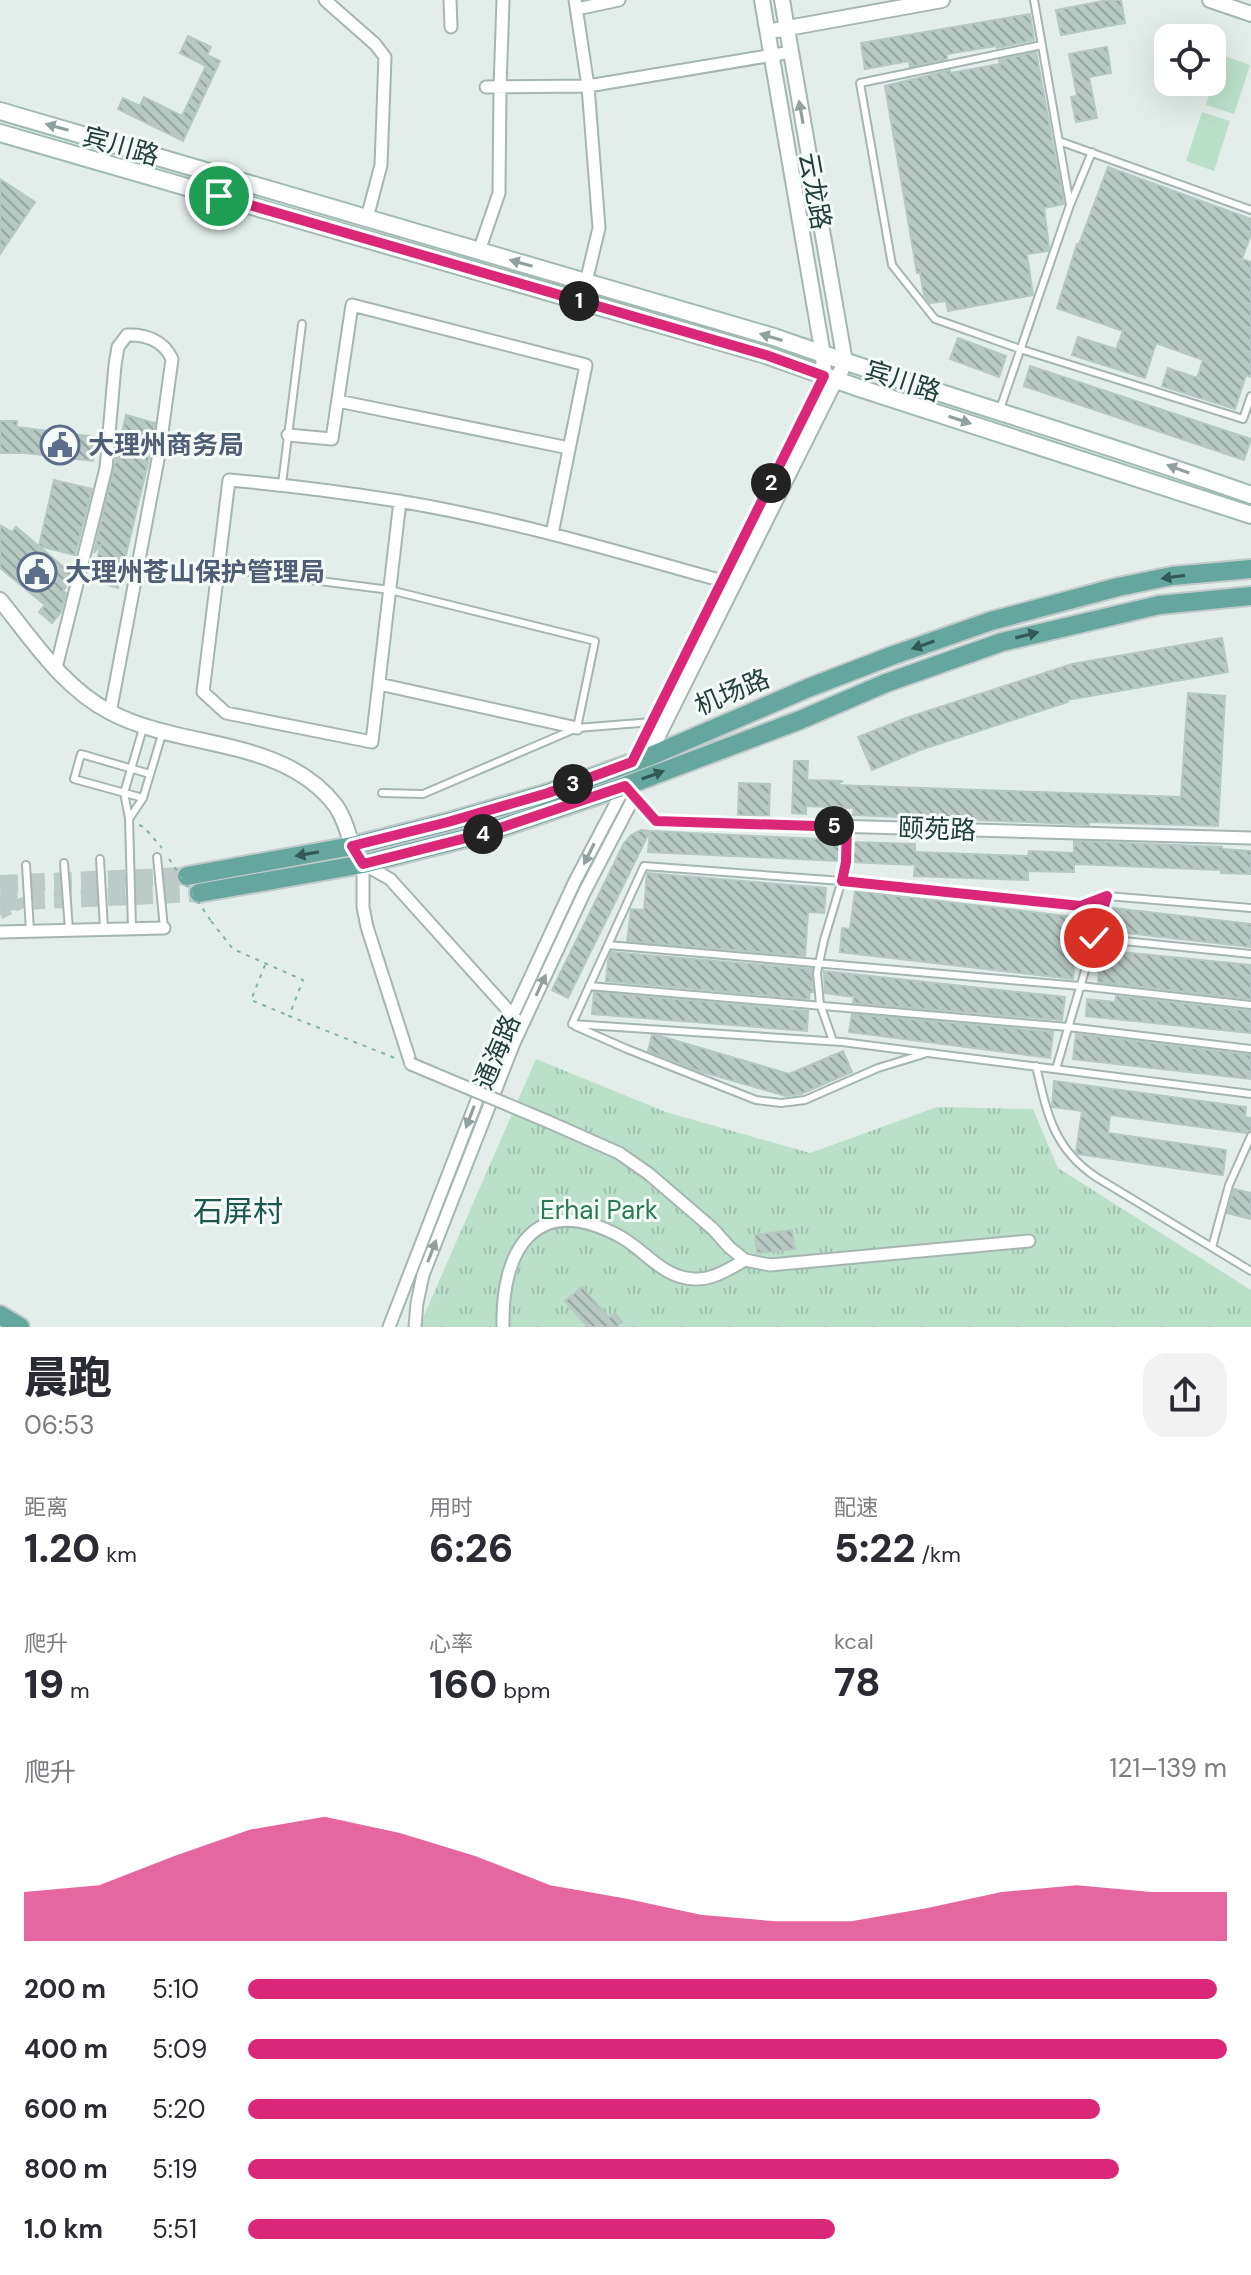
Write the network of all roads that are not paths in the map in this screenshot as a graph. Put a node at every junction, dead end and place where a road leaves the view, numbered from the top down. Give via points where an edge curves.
1 (325, 0) edge
2 (450, 0) edge
3 (503, 0) edge
4 (619, 0) edge
5 (762, 0) edge
6 (782, 0) edge
7 (942, 0) edge
8 (1034, 0) edge
9 (1210, 0) edge
10 (576, 5) edge
11 (1251, 14) edge
12 (451, 27) dead end
13 (787, 28) junction
14 (767, 32) junction
15 (1042, 45) junction
16 (791, 52) junction
17 (771, 55) junction
18 (588, 86) junction
19 (486, 87) dead end
20 (500, 87) junction
21 (0, 111) edge
22 (0, 133) edge
23 (1059, 141) junction
24 (1092, 152) junction
25 (1070, 205) junction
26 (1251, 210) edge
27 (367, 218) junction
28 (479, 251) junction
29 (586, 282) junction
30 (302, 324) dead end
31 (1020, 349) junction
32 (823, 355) junction
33 (845, 362) junction
34 (830, 378) junction
35 (1251, 396) edge
36 (338, 401) junction
37 (999, 412) junction
38 (288, 435) junction
39 (569, 448) junction
40 (282, 484) junction
41 (1251, 495) edge
42 (400, 501) junction
43 (1251, 515) edge
44 (552, 534) junction
45 (218, 568) junction
46 (1251, 569) edge
47 (723, 581) junction
48 (390, 590) junction
49 (1251, 596) edge
50 (0, 600) edge
51 (56, 668) junction
52 (379, 684) junction
53 (110, 713) junction
54 (652, 722) junction
55 (144, 725) junction
56 (577, 728) junction
57 (163, 731) junction
58 (641, 759) junction
59 (131, 768) junction
60 (150, 774) junction
61 (629, 791) junction
62 (124, 793) junction
63 (382, 793) dead end
64 (143, 798) junction
65 (129, 819) junction
66 (847, 827) junction
67 (1251, 838) edge
68 (352, 846) junction
69 (157, 857) dead end
70 (100, 859) dead end
71 (64, 863) dead end
72 (363, 864) junction
73 (26, 865) dead end
74 (187, 876) tunnel mouth
75 (842, 881) junction
76 (199, 893) tunnel mouth
77 (1107, 896) junction
78 (1251, 908) edge
79 (132, 928) junction
80 (164, 928) joint
81 (104, 929) junction
82 (69, 930) junction
83 (30, 931) junction
84 (0, 932) edge
85 (1094, 938) junction
86 (608, 945) junction
87 (1251, 954) edge
88 (819, 962) junction
89 (589, 986) junction
90 (1080, 986) junction
91 (1251, 1005) edge
92 (821, 1006) junction
93 (512, 1015) junction
94 (572, 1024) junction
95 (522, 1026) junction
96 (1068, 1027) junction
97 (833, 1041) junction
98 (1251, 1049) edge
99 (926, 1053) junction
100 (1036, 1066) junction
101 (1056, 1069) junction
102 (1251, 1094) edge
103 (1251, 1136) edge
104 (1029, 1241) dead end
105 (1212, 1247) junction
106 (745, 1260) junction
107 (1251, 1271) edge
108 (0, 1315) edge
109 (20, 1327) edge
110 (389, 1327) edge
111 (415, 1327) edge
112 (503, 1327) edge

1 - 27 street via 385,57 381,165
2 - 12 street
3 - 20 street
4 - 10 street
5 - 14 street, 云龙路
6 - 13 street, 云龙路
7 - 13 street
8 - 15 lane
9 - 11 street
10 - 18 street
13 - 14 street
13 - 16 street, 云龙路
14 - 17 street, 云龙路
15 - 23 lane
15 - 31 lane via 860,83 892,265 935,319
16 - 17 street
33 -> 16 street, 云龙路
17 - 18 street
17 - 32 street, 云龙路
18 - 20 street
18 - 29 street via 599,228
19 - 20 street
20 - 28 street via 499,193
27 -> 21 main road, 宾川路
22 - 34 main road, 宾川路
23 - 24 lane
23 - 25 lane
24 - 25 lane
24 - 26 lane
25 - 31 lane
27 - 28 main road, 宾川路
29 -> 28 main road, 宾川路
32 -> 29 main road, 宾川路
30 - 38 lane
31 - 35 lane via 1243,419
31 - 37 lane
32 - 33 main road, 宾川路
32 - 34 street, 云龙路
33 - 34 street
33 - 37 main road, 宾川路
34 -> 43 main road, 宾川路
34 - 47 street
34 - 58 street
36 - 38 street via 332,439
36 - 39 street
36 - 39 street via 352,305 586,365
41 -> 37 main road, 宾川路
38 - 40 lane
39 - 44 street
40 - 42 street
40 - 45 street via 229,480
42 - 44 street
42 - 48 street
44 - 47 street
45 - 48 lane
45 - 52 street via 203,692 226,713 372,742
46 -> 58 main road, 机场路 via 1172,576 991,621 808,688
47 - 54 street
48 - 52 street
48 - 56 lane via 595,641
61 -> 49 main road, 机场路 via 886,683 1002,642 1159,605
50 - 51 street
51 - 53 street
51 - 53 street via 106,468 118,347 127,335 139,334 167,349 172,359
52 - 56 street
53 - 55 street
54 - 56 lane
54 - 58 street
55 - 57 street
55 - 59 lane
56 - 63 lane via 423,794
57 - 60 lane
57 - 68 street via 282,764 315,784 337,808
58 - 68 main road, 机场路 via 548,793
59 - 60 lane
59 - 62 lane
59 - 62 lane via 81,754 74,779
60 - 64 lane
61 - 66 street, 颐苑路 via 656,821
61 - 72 main road, 机场路
61 -> 93 street, 通海路 via 575,881
95 -> 61 street, 通海路
62 - 64 lane
62 - 65 lane
64 - 65 lane
65 - 79 lane
66 - 67 street, 颐苑路
66 - 75 lane
68 - 72 street
68 -> 74 main road, 机场路
69 - 80 lane
70 - 81 lane
71 - 82 lane
72 - 76 main road, 机场路
72 - 93 street via 390,879
72 - 106 street, bridge via 367,927 411,1064 619,1153
73 - 83 lane
75 - 77 lane via 1081,906
75 - 86 lane via 644,866
75 - 88 lane
77 - 78 lane
77 - 85 lane
79 - 80 street
79 - 81 street
81 - 82 street
82 - 83 street
83 - 84 street
85 - 87 lane
85 - 90 lane
86 - 88 lane
86 - 89 lane
88 - 90 lane
88 - 92 lane
89 - 92 lane
89 - 94 lane
90 - 91 lane
90 - 96 lane
92 - 96 lane
92 - 97 lane
93 - 95 street
93 -> 110 street, 通海路
94 - 97 lane
94 - 99 lane via 756,1100 781,1103 805,1100
111 -> 95 street, 通海路 via 423,1275
96 - 98 lane
96 - 101 lane
97 - 99 lane
99 - 100 lane
100 - 101 lane
100 - 105 lane via 1050,1123 1073,1158
101 - 102 lane
103 - 105 lane via 1229,1185
104 - 106 street via 770,1265
105 - 107 lane
106 - 112 street via 722,1273 693,1279 663,1269 604,1229 570,1220 546,1224 527,1237 513,1259 504,1288
108 - 109 main road

